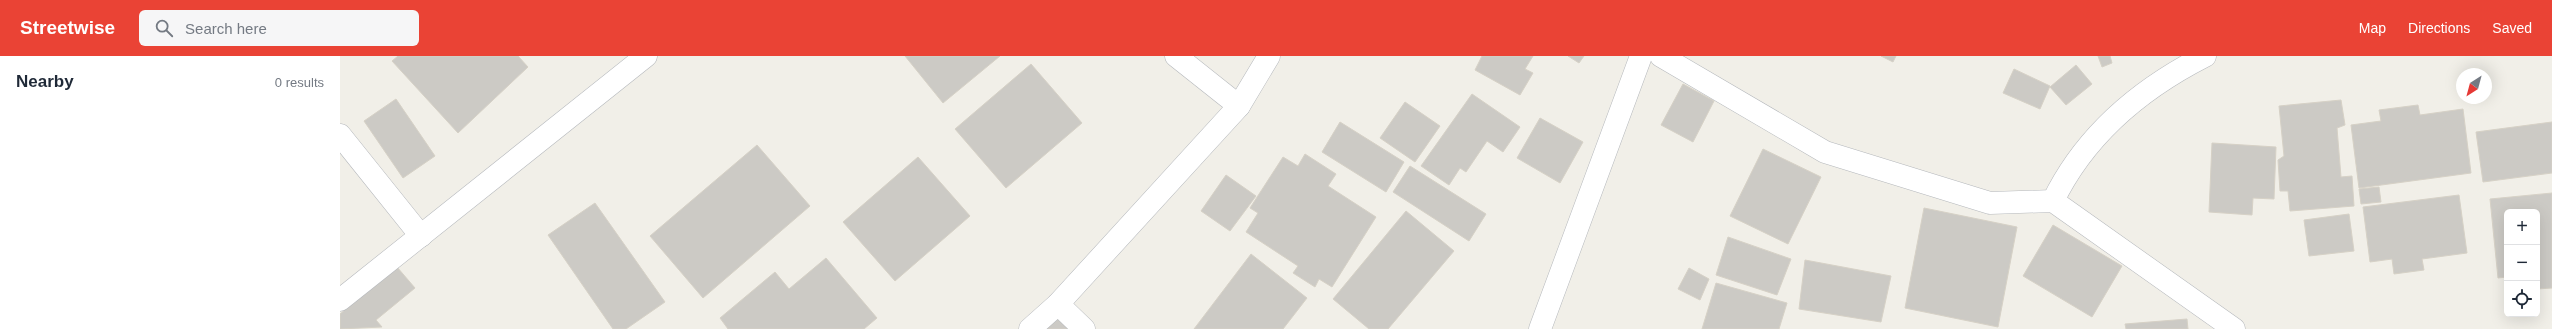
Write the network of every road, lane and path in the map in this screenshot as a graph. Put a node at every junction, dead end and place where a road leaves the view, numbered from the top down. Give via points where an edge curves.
1 (646, 56) edge
2 (1176, 56) edge
3 (1269, 56) edge
4 (1641, 56) edge
5 (1661, 56) edge
6 (2205, 56) edge
7 (1239, 106) junction
8 (340, 135) edge
9 (2053, 201) junction
10 (421, 236) junction
11 (340, 300) edge
12 (1058, 304) junction
13 (1030, 329) edge
14 (1084, 329) edge
15 (1540, 329) edge
16 (2234, 329) edge

1 - 10 street
2 - 7 street
3 - 7 street
4 - 15 street
5 - 9 street via 1825,152 1990,203
6 - 9 street via 2148,90 2090,141 2067,173
7 - 12 street
8 - 10 street
9 - 16 street
10 - 11 street
12 - 13 street
12 - 14 street

